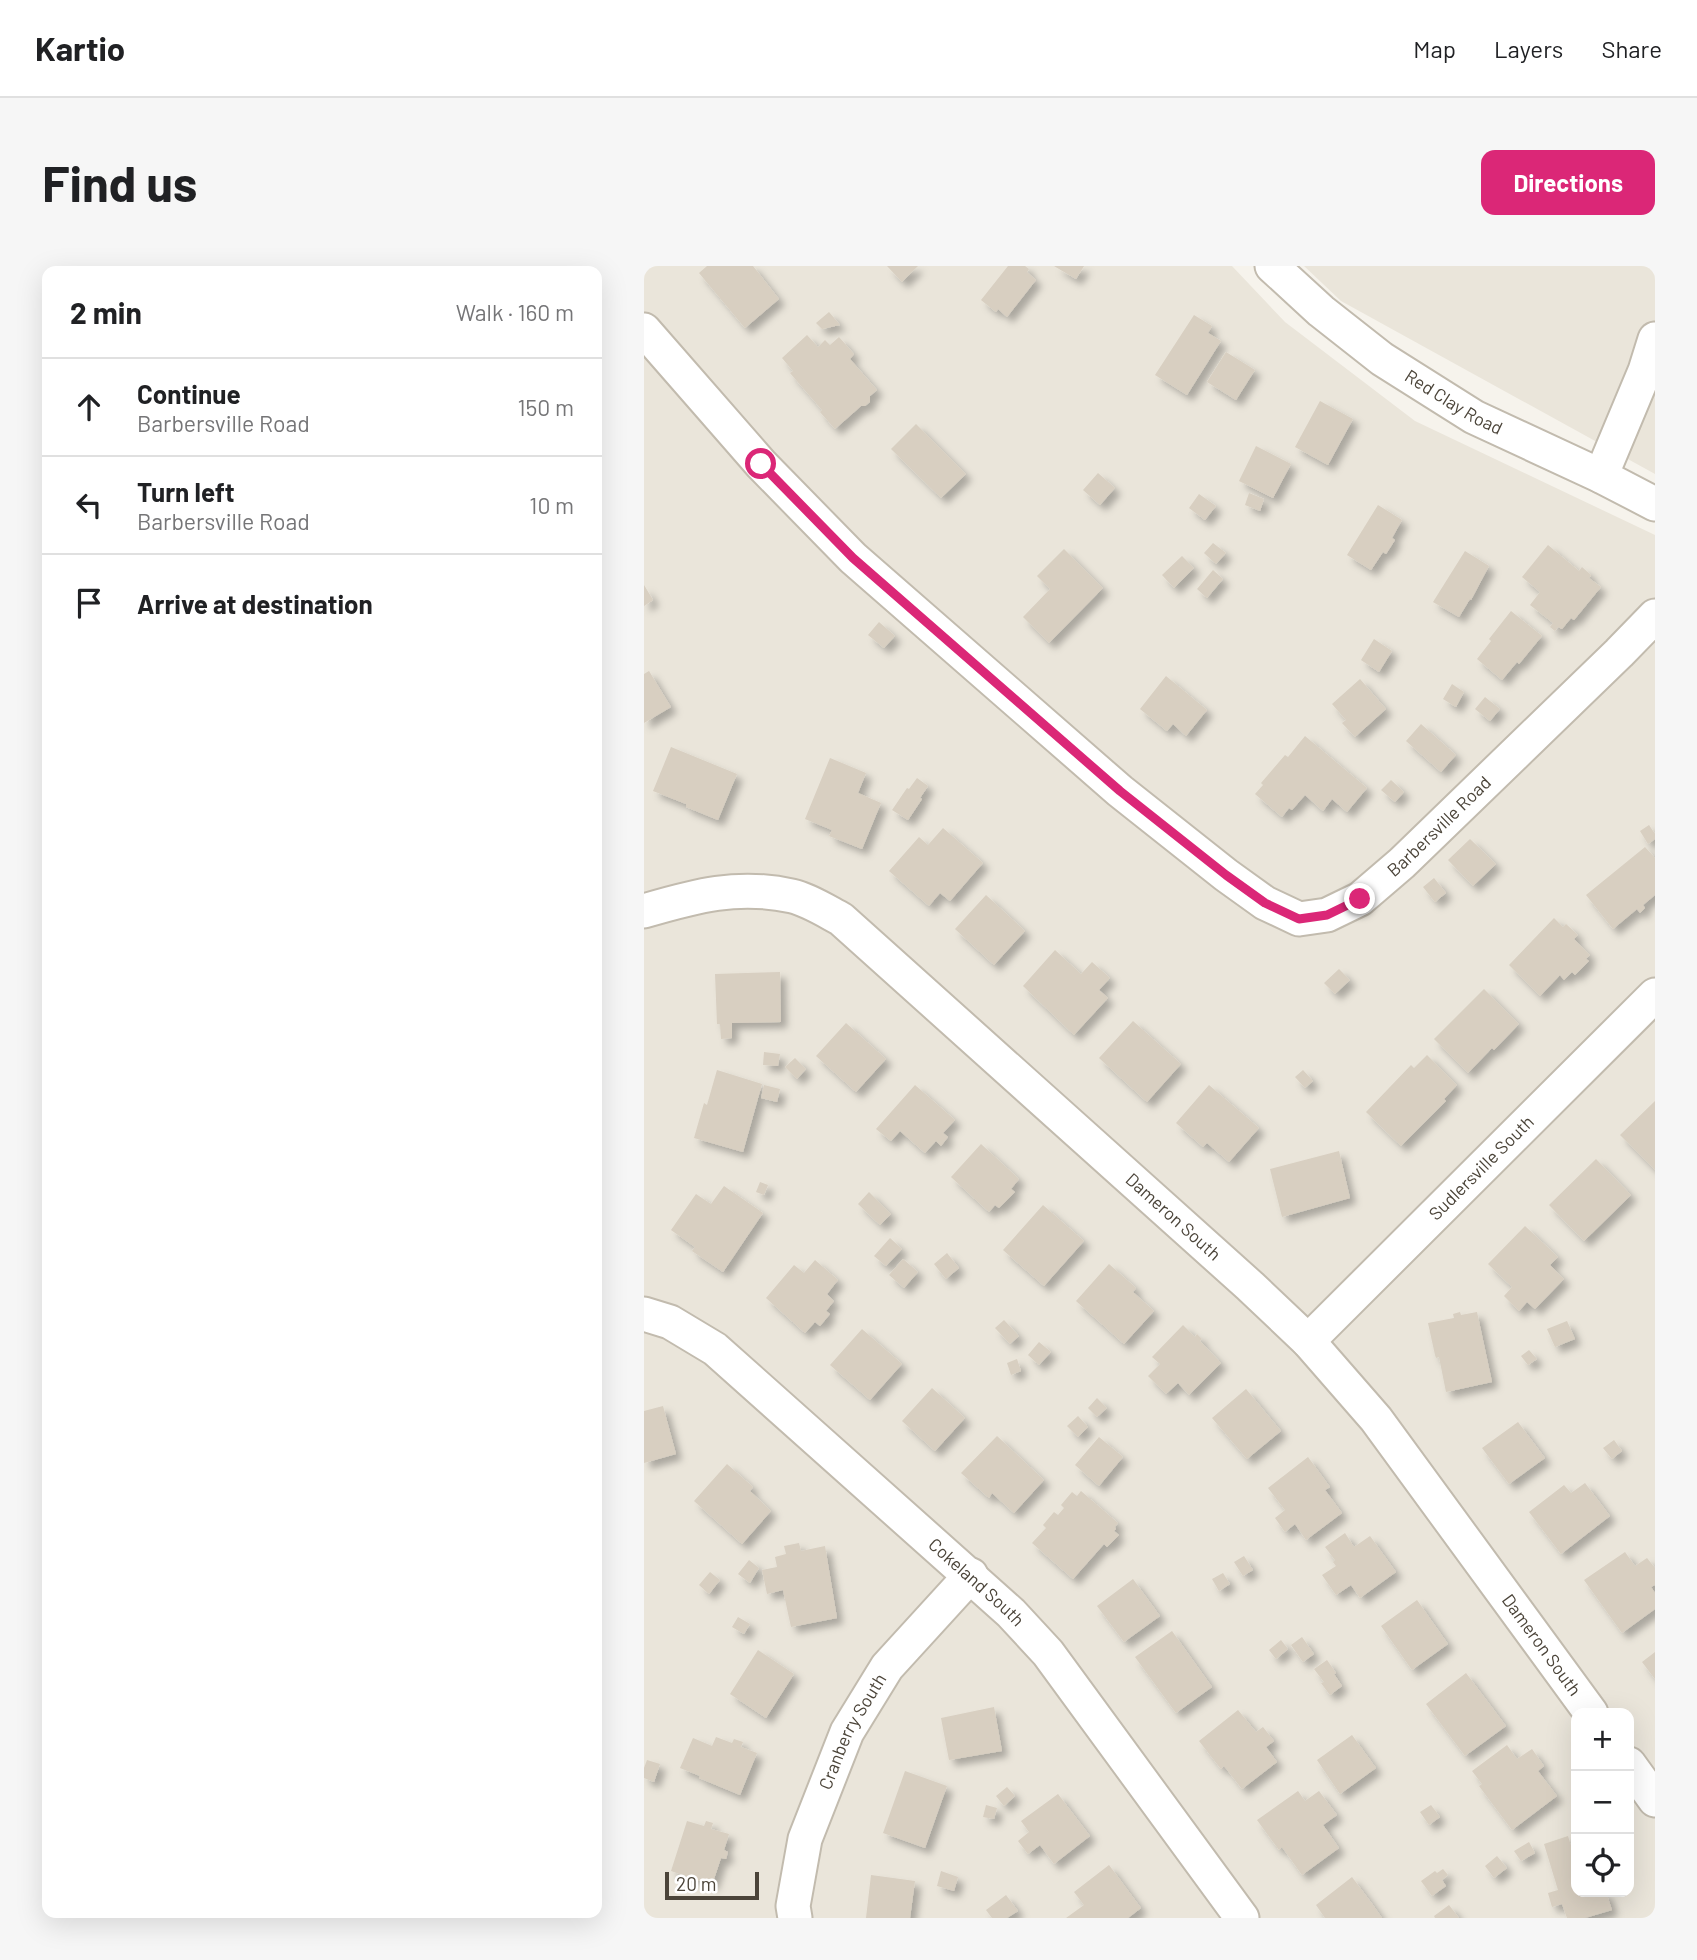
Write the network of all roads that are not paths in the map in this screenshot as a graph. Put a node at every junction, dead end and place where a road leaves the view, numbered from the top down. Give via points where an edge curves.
1 (1272, 266) edge
2 (644, 330) edge
3 (1655, 339) edge
4 (1601, 476) junction
5 (1655, 504) edge
6 (1655, 616) edge
7 (644, 911) edge
8 (1655, 995) edge
9 (644, 1314) edge
10 (1308, 1341) junction
11 (971, 1575) junction
12 (1587, 1708) edge
13 (1634, 1771) edge
14 (1655, 1800) edge
15 (795, 1918) edge
16 (1242, 1918) edge

1 - 4 street, Red Clay Road via 1382,359 1474,416
2 - 6 street, Barbersville Road via 761,464 853,558 1120,791 1265,903 1299,919 1327,915 1360,899
3 - 4 street
4 - 5 street, Red Clay Road
7 - 10 street, Dameron South via 699,895 744,890 795,896 841,919
8 - 10 street, Sudlersville South
9 - 11 street, Cokeland South via 670,1322 715,1349
10 - 12 street, Dameron South via 1376,1419
11 - 15 street, Cranberry South via 887,1667 847,1732 805,1839
11 - 16 street, Cokeland South via 1048,1653
13 - 14 street

